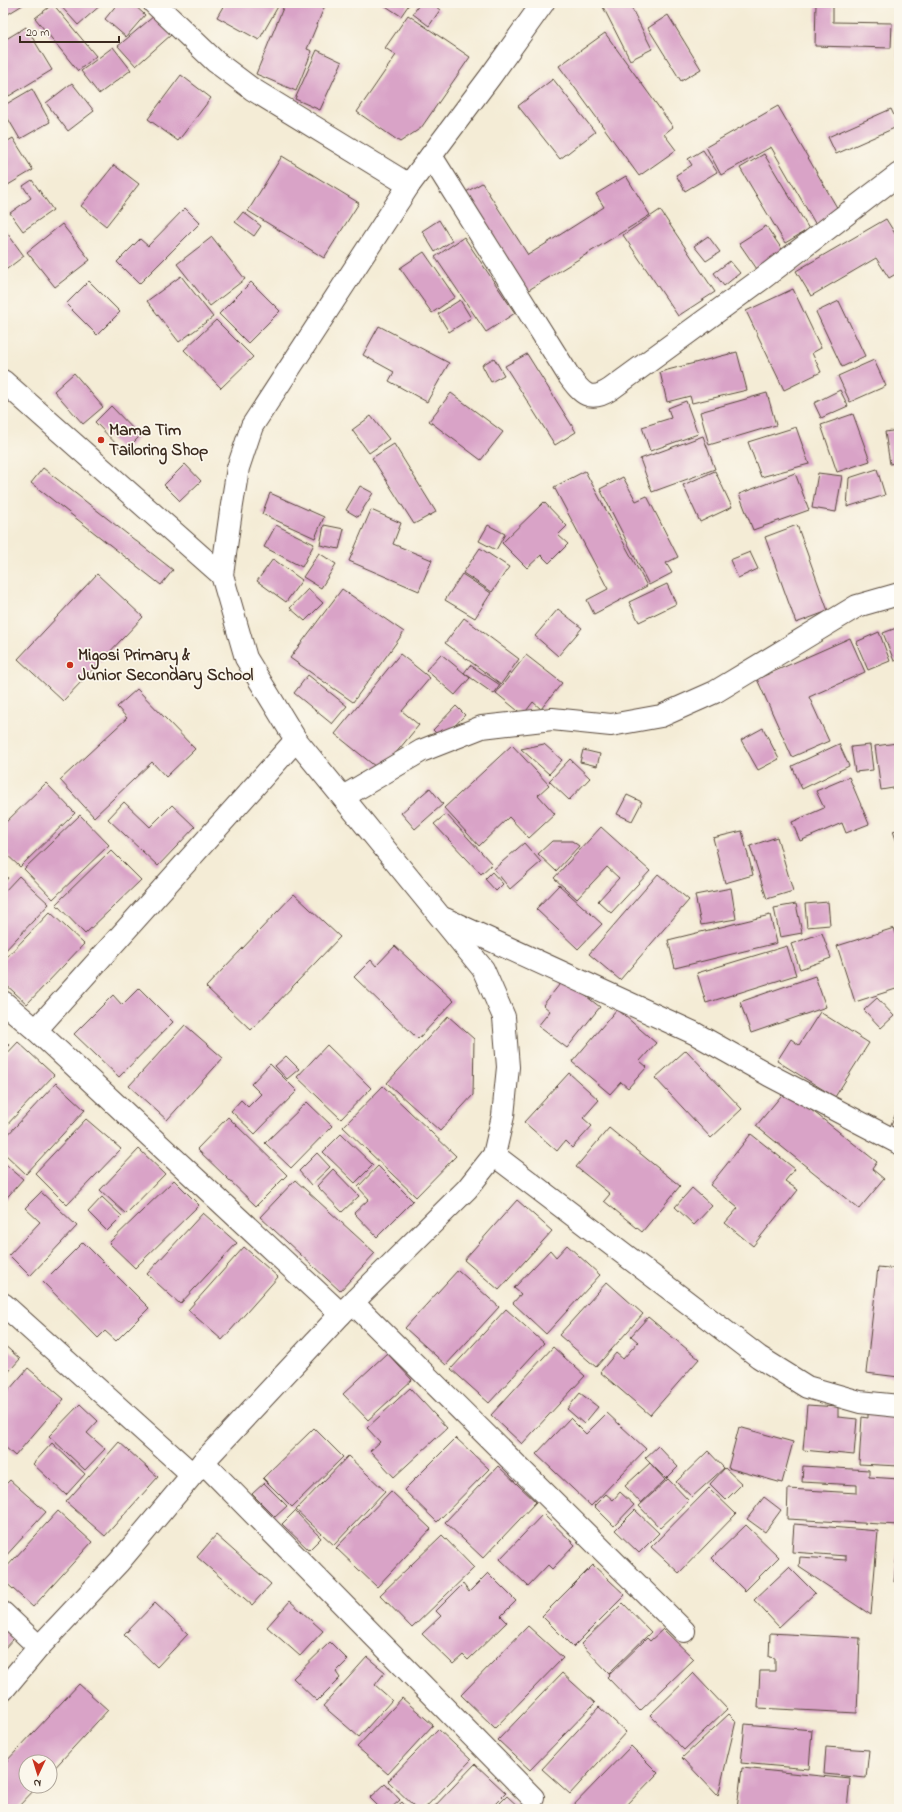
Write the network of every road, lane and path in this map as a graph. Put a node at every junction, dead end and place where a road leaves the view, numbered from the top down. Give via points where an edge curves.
1 (154, 3) edge
2 (543, 3) edge
3 (431, 156) junction
4 (899, 174) edge
5 (409, 185) junction
6 (3, 381) edge
7 (222, 575) junction
8 (899, 594) edge
9 (296, 740) junction
10 (343, 797) junction
11 (439, 916) junction
12 (3, 1002) edge
13 (36, 1030) junction
14 (899, 1143) edge
15 (494, 1155) junction
16 (3, 1304) edge
17 (347, 1308) junction
18 (899, 1406) edge
19 (198, 1468) junction
20 (3, 1613) edge
21 (684, 1631) dead end
22 (39, 1648) junction
23 (3, 1690) edge
24 (533, 1798) dead end

1 - 5 street via 216,62 252,89
2 - 3 street
3 - 4 street via 579,391 591,396 600,396 611,389
3 - 5 street
5 - 7 street via 252,426 238,468
6 - 7 street
7 - 9 street via 246,658
8 - 10 street via 857,606 715,692 662,716 611,726 552,719 482,727 421,751
9 - 10 street
9 - 13 street
10 - 11 street
11 - 14 street via 694,1033
11 - 15 street via 483,969 504,1017 508,1067 503,1116
12 - 13 street
13 - 17 street
15 - 17 street via 467,1189
15 - 18 street via 759,1357 807,1387 860,1402
16 - 19 street
17 - 19 street
17 - 21 street
19 - 22 street via 119,1562
19 - 24 street
20 - 22 street
22 - 23 street

